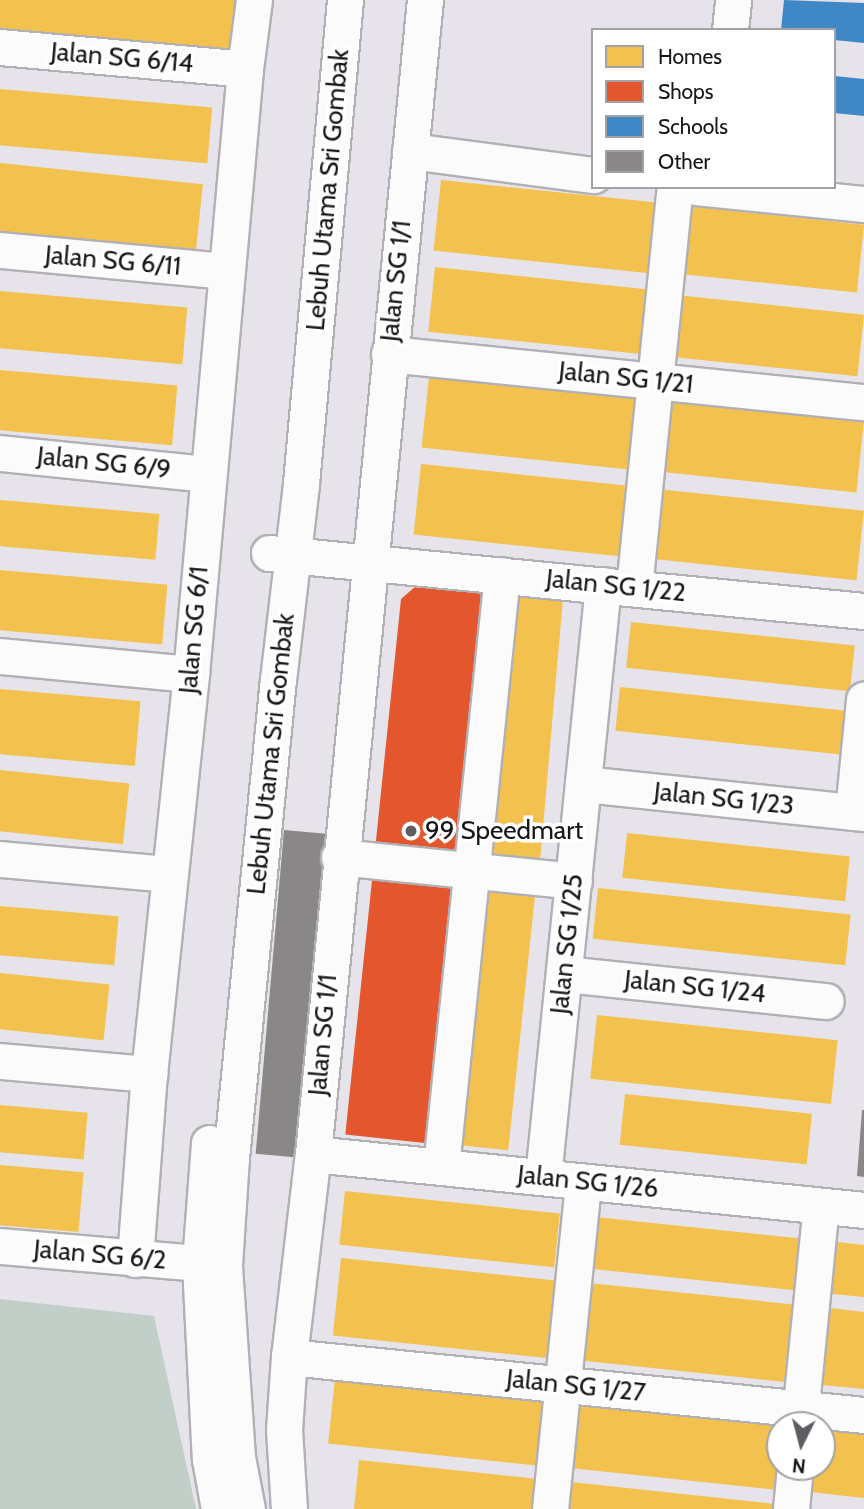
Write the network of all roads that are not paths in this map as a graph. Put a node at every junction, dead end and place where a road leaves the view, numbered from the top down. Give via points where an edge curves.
1 (254, 0) edge
2 (321, 0) edge
3 (345, 0) edge
4 (425, 0) edge
5 (733, 0) edge
6 (730, 28) edge
7 (0, 47) edge
8 (245, 69) junction
9 (410, 151) junction
10 (591, 174) edge
11 (675, 189) edge
12 (716, 189) edge
13 (864, 204) edge
14 (0, 250) edge
15 (226, 271) junction
16 (389, 354) junction
17 (655, 381) junction
18 (864, 402) edge
19 (0, 453) edge
20 (208, 474) junction
21 (281, 554) junction
22 (368, 561) junction
23 (502, 575) junction
24 (619, 587) junction
25 (864, 611) edge
26 (0, 656) edge
27 (191, 674) junction
28 (864, 699) edge
29 (583, 785) junction
30 (858, 812) edge
31 (339, 857) junction
32 (0, 859) edge
33 (471, 870) junction
34 (169, 874) junction
35 (573, 881) junction
36 (564, 974) junction
37 (826, 1001) dead end
38 (0, 1062) edge
39 (149, 1074) junction
40 (313, 1154) junction
41 (441, 1167) junction
42 (543, 1177) junction
43 (583, 1182) junction
44 (821, 1206) junction
45 (864, 1210) edge
46 (0, 1246) edge
47 (135, 1259) junction
48 (212, 1265) junction
49 (289, 1356) junction
50 (563, 1384) junction
51 (801, 1411) edge
52 (766, 1412) edge
53 (864, 1415) edge
54 (836, 1416) edge
55 (794, 1481) edge
56 (219, 1509) edge
57 (247, 1509) edge
58 (289, 1509) edge
59 (551, 1509) edge
60 (791, 1509) edge

1 - 8 street, Jalan SG 6/1
2 - 21 street, Lebuh Utama Sri Gombak
3 - 21 street, Lebuh Utama Sri Gombak
4 - 9 street, Jalan SG 1/1
5 - 6 street
7 - 8 street, Jalan SG 6/14
8 - 15 street, Jalan SG 6/1
9 - 10 street
9 - 16 street, Jalan SG 1/1
11 - 17 street, Jalan SG 1/25
12 - 13 street
14 - 15 street, Jalan SG 6/11
15 - 20 street, Jalan SG 6/1
16 - 17 street, Jalan SG 1/21
16 - 22 street, Jalan SG 1/1
17 - 18 street, Jalan SG 1/21
17 - 24 street, Jalan SG 1/25
19 - 20 street, Jalan SG 6/9
20 - 27 street, Jalan SG 6/1
21 - 22 street
21 - 48 street, Lebuh Utama Sri Gombak via 201,1220
22 - 23 street, Jalan SG 1/22
22 - 31 street, Jalan SG 1/1
23 - 24 street, Jalan SG 1/22
23 - 33 street
24 - 25 street, Jalan SG 1/22
24 - 29 street, Jalan SG 1/25
26 - 27 street
27 - 34 street, Jalan SG 6/1
28 - 30 street
29 - 30 street, Jalan SG 1/23
29 - 35 street, Jalan SG 1/25
31 - 33 street
31 - 40 street, Jalan SG 1/1
32 - 34 street
33 - 35 street
33 - 41 street
34 - 39 street, Jalan SG 6/1
35 - 36 street, Jalan SG 1/25
36 - 37 street, Jalan SG 1/24
36 - 42 street, Jalan SG 1/25
38 - 39 street
39 - 47 street, Jalan SG 6/1
40 - 41 street, Jalan SG 1/26
40 - 49 street, Jalan SG 1/1
41 - 42 street, Jalan SG 1/26
42 - 43 street, Jalan SG 1/26
43 - 44 street, Jalan SG 1/26
43 - 50 street
44 - 45 street, Jalan SG 1/26
44 - 51 street
46 - 47 street, Jalan SG 6/2
47 - 48 street, Jalan SG 6/2
48 - 56 street, Lebuh Utama Sri Gombak via 209,1459
48 - 57 street, Lebuh Utama Sri Gombak
49 - 50 street, Jalan SG 1/27
49 - 58 street, Jalan SG 1/1 via 285,1430
50 - 52 street, Jalan SG 1/27
50 - 59 street
53 - 54 street, Jalan SG 1/27
55 - 60 street

